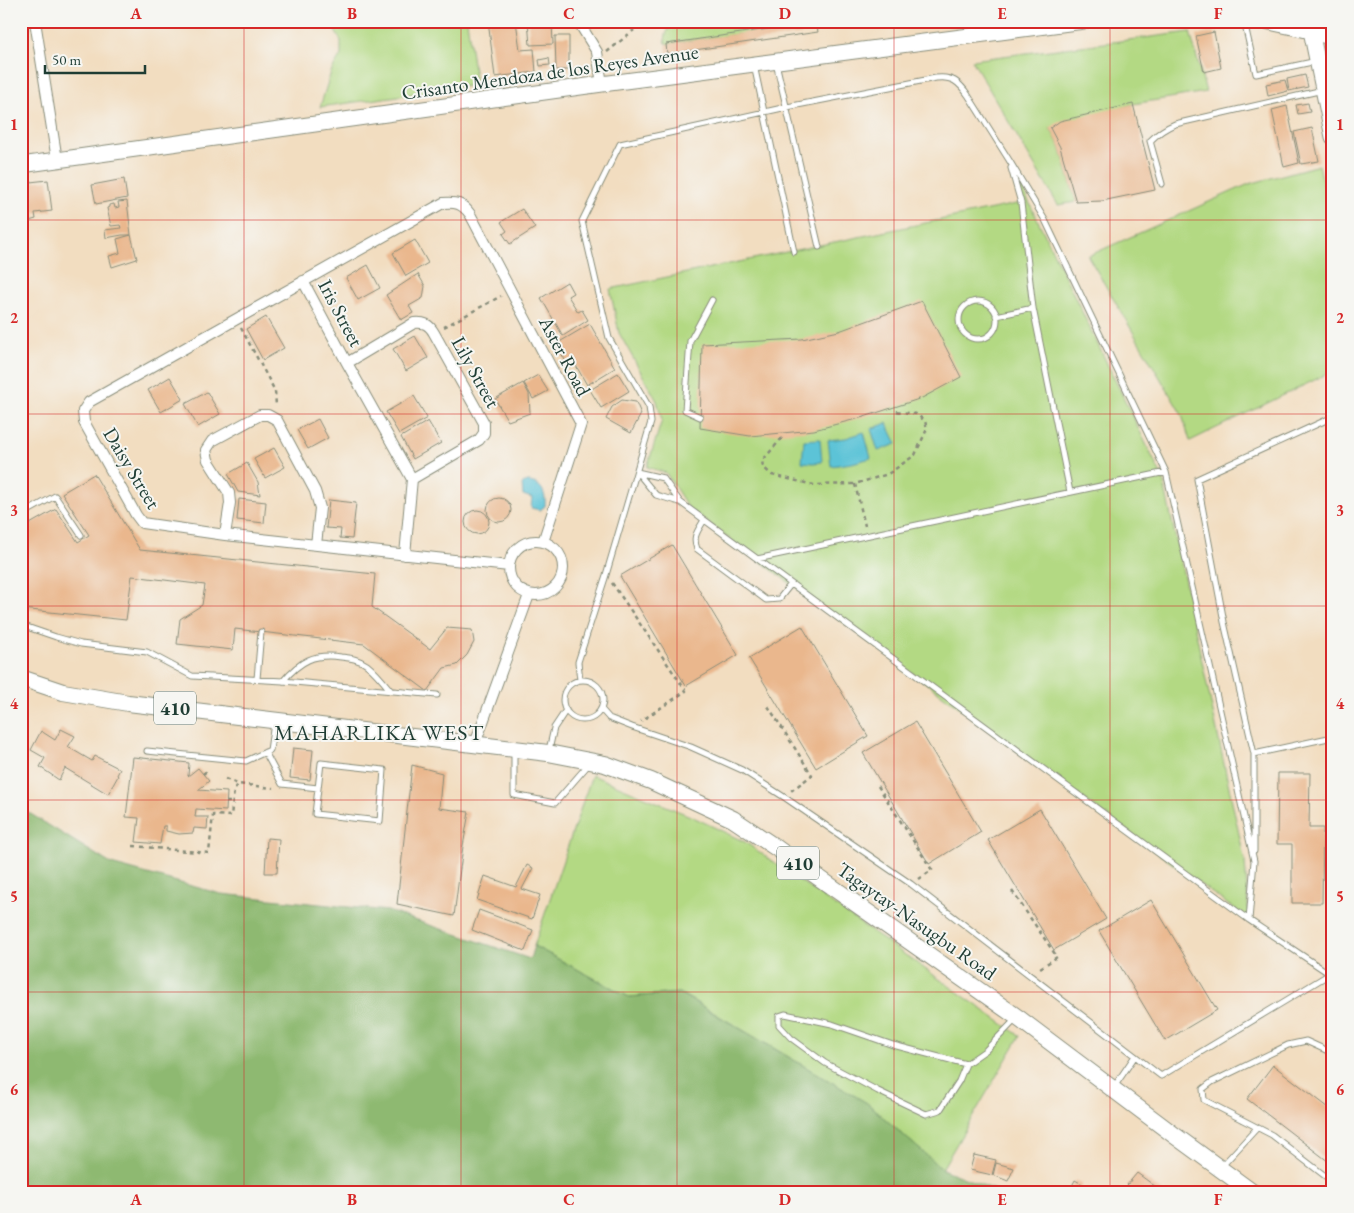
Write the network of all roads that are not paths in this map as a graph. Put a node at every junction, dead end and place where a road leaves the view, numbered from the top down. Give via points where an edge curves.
1 (35, 21) edge
2 (578, 21) edge
3 (1084, 21) edge
4 (1244, 21) edge
5 (1265, 21) edge
6 (1310, 26) edge
7 (984, 28) edge
8 (1333, 38) edge
9 (1317, 61) junction
10 (776, 62) junction
11 (754, 64) junction
12 (602, 84) junction
13 (1323, 90) junction
14 (787, 107) junction
15 (764, 112) junction
16 (1333, 137) edge
17 (57, 160) junction
18 (1009, 160) junction
19 (21, 165) edge
20 (1162, 184) dead end
21 (818, 247) dead end
22 (794, 252) dead end
23 (303, 281) junction
24 (712, 300) dead end
25 (1033, 308) junction
26 (996, 316) junction
27 (347, 362) junction
28 (700, 417) dead end
29 (1333, 417) edge
30 (637, 472) junction
31 (1166, 472) junction
32 (412, 479) junction
33 (1070, 492) junction
34 (680, 502) junction
35 (21, 515) edge
36 (704, 520) junction
37 (81, 535) dead end
38 (225, 536) junction
39 (543, 542) junction
40 (316, 545) junction
41 (405, 555) junction
42 (757, 559) junction
43 (509, 566) junction
44 (791, 584) junction
45 (529, 595) junction
46 (21, 625) edge
47 (261, 632) dead end
48 (21, 678) edge
49 (256, 679) junction
50 (580, 680) junction
51 (283, 681) junction
52 (391, 691) junction
53 (437, 695) dead end
54 (601, 709) junction
55 (566, 710) junction
56 (275, 720) junction
57 (1333, 737) edge
58 (475, 744) junction
59 (514, 748) junction
60 (146, 751) dead end
61 (265, 752) junction
62 (548, 753) junction
63 (1254, 754) junction
64 (591, 761) junction
65 (318, 788) junction
66 (1254, 861) junction
67 (1248, 920) junction
68 (1331, 973) edge
69 (1017, 1017) junction
70 (1134, 1056) junction
71 (1333, 1058) edge
72 (966, 1064) junction
73 (1112, 1089) junction
74 (1257, 1128) junction
75 (1220, 1168) junction
76 (1333, 1182) edge
77 (1252, 1192) edge

1 - 17 street
2 - 12 street via 598,52
3 - 7 main road, Crisanto Mendoza de los Reyes Avenue
4 - 9 lane via 1256,74
5 - 6 main road
6 - 8 main road
6 - 9 main road
7 - 10 main road, Crisanto Mendoza de los Reyes Avenue
9 - 13 main road
10 - 11 main road, Crisanto Mendoza de los Reyes Avenue
10 - 14 lane
11 - 12 main road, Crisanto Mendoza de los Reyes Avenue
11 - 15 lane
12 - 17 main road, Crisanto Mendoza de los Reyes Avenue
13 - 16 main road
13 - 20 lane via 1166,127 1150,141
14 - 15 lane
14 - 18 lane via 945,77 962,86
14 - 21 lane
15 - 22 lane
15 - 30 lane via 620,144 582,221 609,338 649,407 651,422
17 - 19 main road, Crisanto Mendoza de los Reyes Avenue
18 - 25 lane via 1021,203
18 - 31 lane via 1045,220
23 - 27 street, Iris Street
23 - 38 street, Daisy Street via 89,402 83,411 84,422 142,523
23 - 39 street, Aster Road via 443,203 464,205 581,424
24 - 28 lane via 690,341 685,410
25 - 26 lane
25 - 33 lane
26 - 26 lane via 985,302 978,301 966,305 959,322 964,334 981,339 992,333
27 - 32 street
27 - 32 street, Lily Street via 414,323 422,322 434,333 484,423 484,433 479,440
29 - 63 lane via 1197,479 1224,622
30 - 34 lane via 656,495
30 - 34 lane via 663,478
30 - 50 lane via 578,662
31 - 33 lane
31 - 66 lane
32 - 41 street
33 - 42 lane
34 - 36 lane
35 - 37 lane via 55,496
36 - 42 lane
36 - 44 lane via 694,541 696,549 766,600 779,599
38 - 40 street
38 - 40 street via 229,493 208,460 206,450 212,442 260,415 268,415 276,420 318,499
39 - 43 street via 527,542 520,546 510,558
39 - 45 street via 552,546 562,561 561,580 547,593
40 - 41 street
41 - 43 street
42 - 44 lane
43 - 45 street via 514,584
44 - 67 lane
45 - 58 street
46 - 49 lane via 81,644 147,652 192,676
47 - 49 lane
48 - 56 main road, Tagaytay-Nasugbu Road / 410 via 88,697
49 - 51 lane
50 - 54 lane via 597,685 603,696
50 - 55 lane via 568,686 565,692
51 - 52 lane
51 - 52 lane via 294,668 309,659 329,655 352,658 365,664
52 - 53 lane
54 - 55 lane via 593,717 581,720
54 - 70 lane via 609,718 691,747 742,770 784,797 911,884
55 - 62 lane via 554,728
56 - 58 main road, Tagaytay-Nasugbu Road / 410
56 - 61 lane via 270,750
57 - 63 lane
58 - 59 main road, Tagaytay-Nasugbu Road / 410
59 - 62 main road, Tagaytay-Nasugbu Road / 410
59 - 64 lane via 514,795 555,803
60 - 61 lane via 246,761
61 - 65 lane via 282,784
62 - 64 main road, Tagaytay-Nasugbu Road / 410
63 - 66 lane
64 - 69 main road, Tagaytay-Nasugbu Road / 410 via 651,781 733,819
65 - 65 lane via 315,814 380,821 384,770 321,763
66 - 67 lane
67 - 68 lane
68 - 70 lane via 1160,1076
69 - 72 lane via 986,1050
69 - 73 main road, Tagaytay-Nasugbu Road / 410
70 - 73 lane
71 - 74 lane via 1328,1051 1306,1042 1288,1045 1212,1082 1203,1090 1204,1100
72 - 72 lane via 893,1045 832,1024 785,1014 779,1016 779,1025 791,1038 825,1063 926,1114 940,1110
73 - 75 main road, Tagaytay-Nasugbu Road / 410
74 - 75 lane
74 - 76 lane via 1272,1135
75 - 77 main road, Tagaytay-Nasugbu Road / 410

